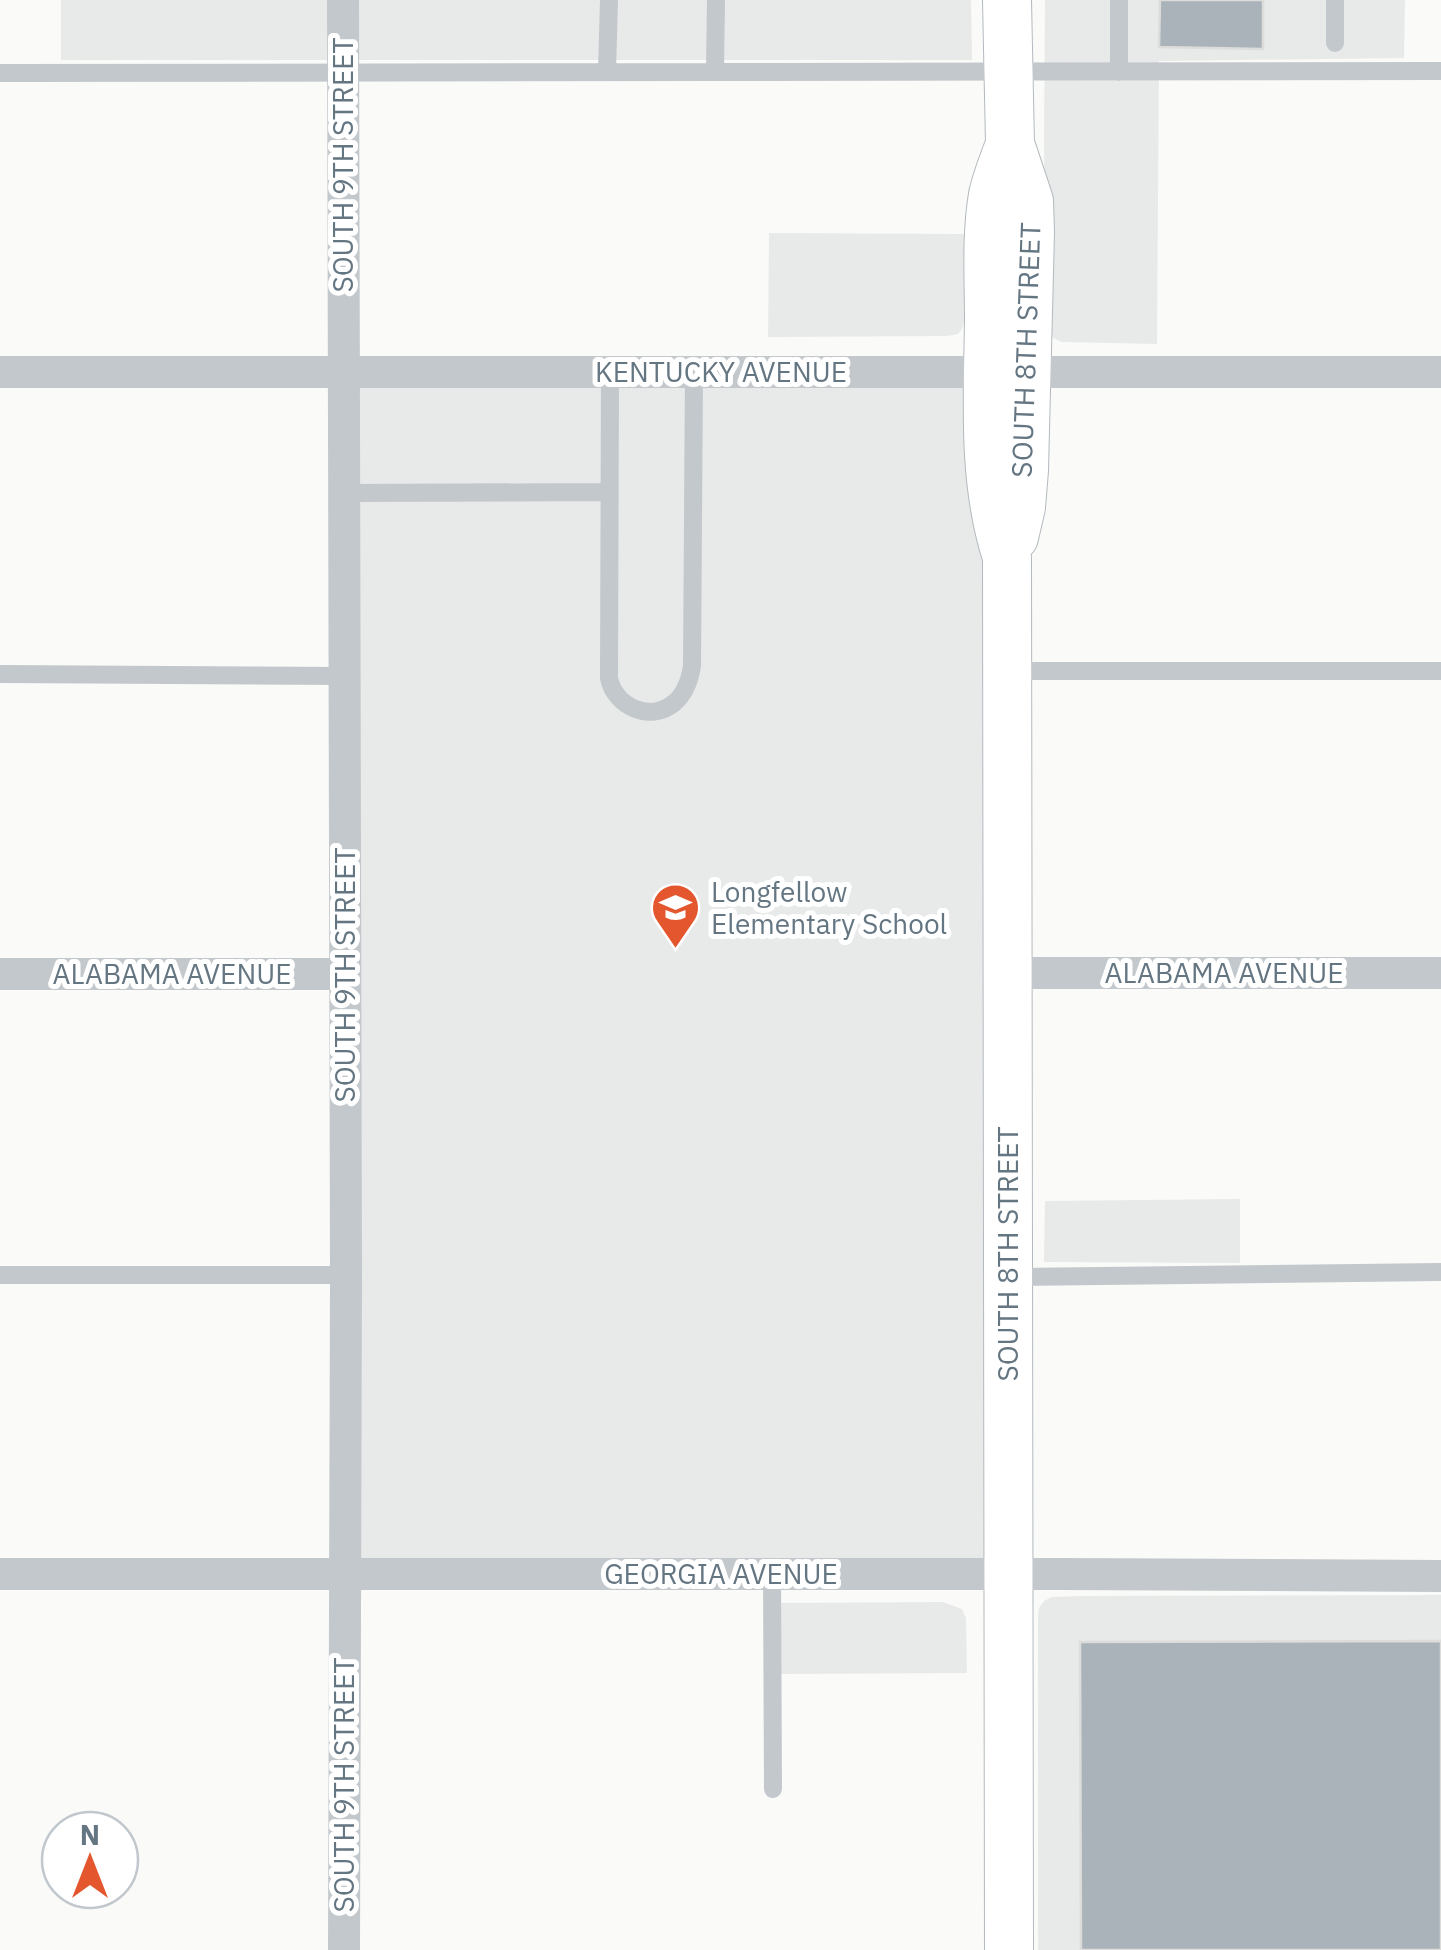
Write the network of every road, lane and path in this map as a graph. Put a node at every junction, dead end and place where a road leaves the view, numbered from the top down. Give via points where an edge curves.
1 (343, 0) edge
2 (609, 0) edge
3 (716, 0) edge
4 (1008, 0) edge
5 (1120, 0) edge
6 (1335, 0) edge
7 (1335, 43) dead end
8 (1441, 70) edge
9 (343, 71) junction
10 (715, 71) junction
11 (607, 72) junction
12 (1120, 72) junction
13 (0, 73) edge
14 (1008, 73) junction
15 (0, 372) edge
16 (344, 372) junction
17 (610, 372) junction
18 (694, 372) junction
19 (1441, 372) edge
20 (1008, 373) junction
21 (609, 492) junction
22 (344, 493) junction
23 (1008, 672) junction
24 (1441, 672) edge
25 (0, 674) edge
26 (345, 676) junction
27 (1008, 973) junction
28 (1441, 973) edge
29 (0, 974) edge
30 (344, 974) junction
31 (1441, 1272) edge
32 (346, 1274) junction
33 (0, 1275) edge
34 (1008, 1277) junction
35 (0, 1574) edge
36 (344, 1574) junction
37 (772, 1574) junction
38 (1008, 1574) junction
39 (1441, 1576) edge
40 (772, 1789) dead end
41 (344, 1950) edge
42 (1008, 1950) edge

1 - 9 street, SOUTH 9TH STREET
2 - 11 lane
3 - 10 lane
4 - 14 main road, SOUTH 8TH STREET
5 - 12 lane
6 - 7 lane
8 - 12 lane
9 - 11 lane
9 - 13 lane
9 - 16 street, SOUTH 9TH STREET
10 - 11 lane
10 - 14 lane
12 - 14 lane
14 - 20 main road, SOUTH 8TH STREET via 1010,144 1029,202
15 - 16 street, KENTUCKY AVENUE
16 - 17 street, KENTUCKY AVENUE
16 - 22 street, SOUTH 9TH STREET
17 - 18 street, KENTUCKY AVENUE
17 - 21 lane
18 - 20 street, KENTUCKY AVENUE
18 - 21 lane via 692,666 682,694 662,710 628,707 610,684
19 - 20 street, KENTUCKY AVENUE
20 - 23 main road, SOUTH 8TH STREET via 1024,470 1006,557
21 - 22 lane
22 - 26 street, SOUTH 9TH STREET
23 - 24 lane
23 - 27 main road, SOUTH 8TH STREET
25 - 26 lane
26 - 30 street, SOUTH 9TH STREET
27 - 28 street, ALABAMA AVENUE
27 - 34 main road, SOUTH 8TH STREET
29 - 30 street, ALABAMA AVENUE
30 - 32 street, SOUTH 9TH STREET
31 - 34 lane
32 - 33 lane
32 - 36 street, SOUTH 9TH STREET
34 - 38 main road, SOUTH 8TH STREET
35 - 36 street, GEORGIA AVENUE
36 - 37 street, GEORGIA AVENUE
36 - 41 street, SOUTH 9TH STREET
37 - 38 street, GEORGIA AVENUE
37 - 40 lane
38 - 39 street, GEORGIA AVENUE
38 - 42 main road, SOUTH 8TH STREET

